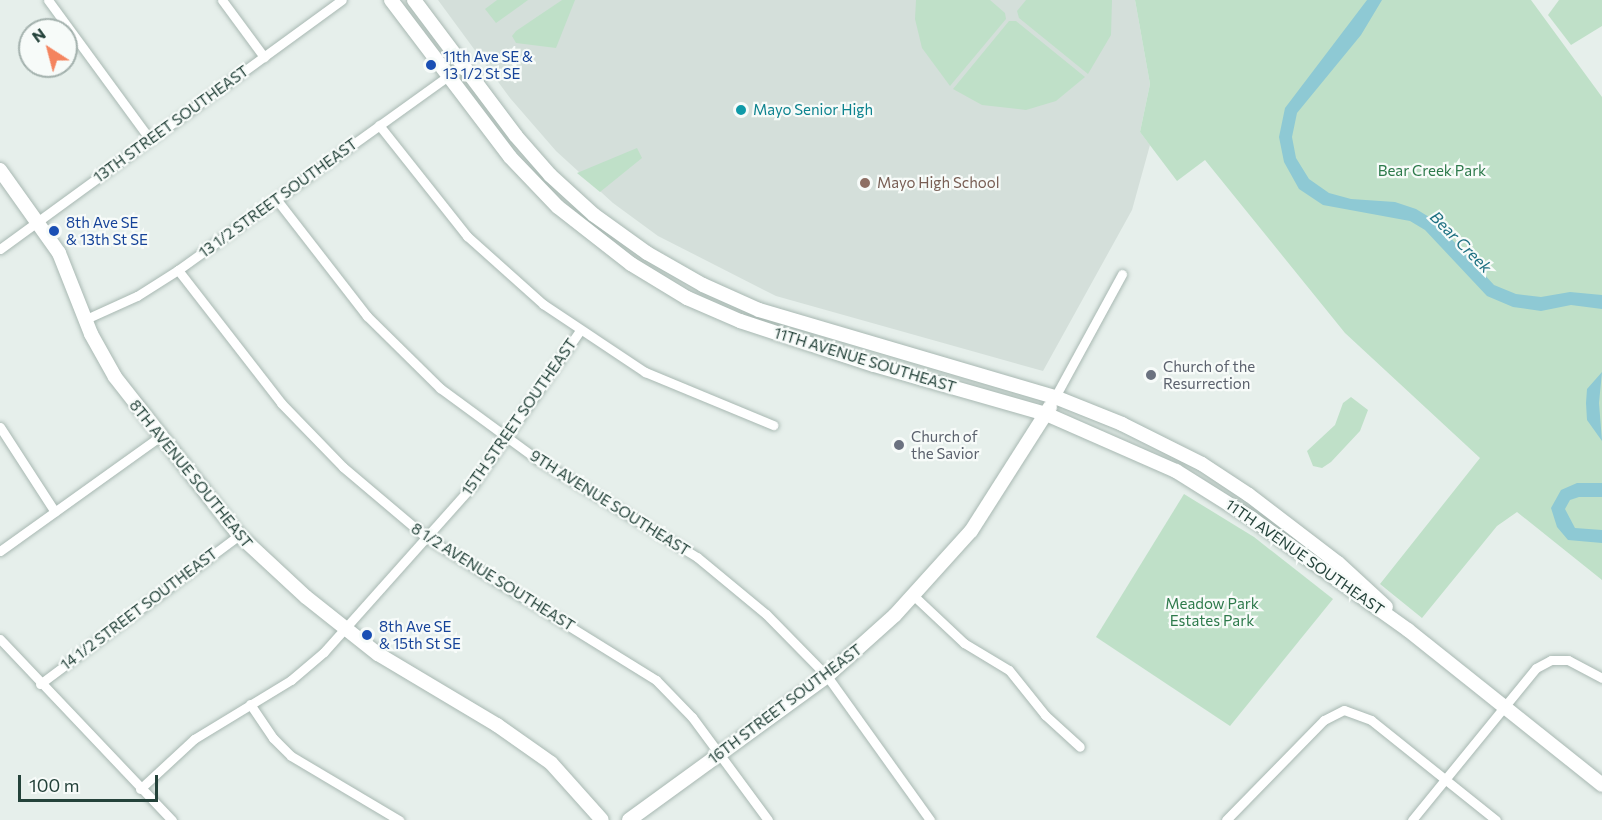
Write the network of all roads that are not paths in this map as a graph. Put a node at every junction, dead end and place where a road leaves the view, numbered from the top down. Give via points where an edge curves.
1 (48, 0) edge
2 (222, 0) edge
3 (342, 0) edge
4 (391, 0) edge
5 (414, 0) edge
6 (264, 57) junction
7 (463, 65) junction
8 (448, 76) junction
9 (379, 125) junction
10 (149, 138) junction
11 (0, 170) edge
12 (277, 200) junction
13 (38, 222) junction
14 (0, 249) edge
15 (178, 270) junction
16 (1122, 274) dead end
17 (86, 319) junction
18 (579, 332) junction
19 (1055, 397) junction
20 (1046, 414) junction
21 (772, 424) dead end
22 (0, 427) edge
23 (159, 437) junction
24 (506, 439) junction
25 (55, 512) junction
26 (239, 535) junction
27 (428, 538) junction
28 (0, 551) edge
29 (914, 596) junction
30 (345, 629) junction
31 (1408, 630) junction
32 (0, 639) edge
33 (827, 676) junction
34 (1602, 678) edge
35 (40, 684) junction
36 (250, 704) junction
37 (1504, 707) junction
38 (1080, 747) dead end
39 (720, 754) junction
40 (1445, 780) junction
41 (1602, 785) edge
42 (140, 789) junction
43 (172, 820) edge
44 (399, 820) edge
45 (602, 820) edge
46 (629, 820) edge
47 (768, 820) edge
48 (930, 820) edge
49 (1226, 820) edge
50 (1412, 820) edge
51 (1496, 820) edge

1 - 10 street
2 - 6 street
3 - 6 street, 13TH STREET SOUTHEAST
4 - 8 main road, 11TH AVENUE SOUTHEAST
5 - 7 main road, 11TH AVENUE SOUTHEAST
6 - 10 street, 13TH STREET SOUTHEAST
7 - 8 street, 13 1/2 STREET SOUTHEAST
7 - 19 main road, 11TH AVENUE SOUTHEAST via 516,136 561,186 634,244 695,281 796,323
8 - 9 street, 13 1/2 STREET SOUTHEAST
8 - 20 main road, 11TH AVENUE SOUTHEAST via 510,157 558,207 612,251 681,294 787,338
9 - 12 street, 13 1/2 STREET SOUTHEAST
9 - 18 street via 474,243 517,284
10 - 13 street, 13TH STREET SOUTHEAST
11 - 13 main road, 8TH AVENUE SOUTHEAST
12 - 15 street, 13 1/2 STREET SOUTHEAST
12 - 24 street, 9TH AVENUE SOUTHEAST via 327,268 388,339 440,388
13 - 14 street, 13TH STREET SOUTHEAST
13 - 17 main road, 8TH AVENUE SOUTHEAST via 68,270
15 - 17 street, 13 1/2 STREET SOUTHEAST via 137,296
15 - 27 street, 8 1/2 AVENUE SOUTHEAST via 236,348 313,438 366,489
16 - 19 street, 16TH STREET SOUTHEAST
17 - 23 main road, 8TH AVENUE SOUTHEAST via 111,371
18 - 21 street via 645,372
18 - 24 street, 15TH STREET SOUTHEAST
19 - 20 main road, 16TH STREET SOUTHEAST
19 - 31 main road, 11TH AVENUE SOUTHEAST via 1141,433 1234,484 1338,564
20 - 29 main road, 16TH STREET SOUTHEAST via 981,518
20 - 31 main road, 11TH AVENUE SOUTHEAST via 1139,452 1204,487
22 - 25 street
23 - 25 street
23 - 26 main road, 8TH AVENUE SOUTHEAST
24 - 27 street, 15TH STREET SOUTHEAST
24 - 33 street, 9TH AVENUE SOUTHEAST via 697,557 766,614
25 - 28 street
26 - 30 main road, 8TH AVENUE SOUTHEAST
26 - 35 street, 14 1/2 STREET SOUTHEAST
27 - 30 street, 15TH STREET SOUTHEAST
27 - 39 street, 8 1/2 AVENUE SOUTHEAST via 642,670 681,704
29 - 33 main road, 16TH STREET SOUTHEAST
29 - 38 street via 964,643 1009,670 1045,715
30 - 36 street, 15TH STREET SOUTHEAST via 308,667
30 - 45 main road, 8TH AVENUE SOUTHEAST via 399,668 535,751 574,786
31 - 37 main road, 11TH AVENUE SOUTHEAST
32 - 35 street
33 - 39 main road, 16TH STREET SOUTHEAST
33 - 48 street, 9TH AVENUE SOUTHEAST
34 - 37 street via 1574,661 1551,660 1536,668
35 - 42 street
36 - 42 street, 15TH STREET SOUTHEAST via 194,739
36 - 44 street via 291,756
37 - 40 street
37 - 41 main road, 11TH AVENUE SOUTHEAST
39 - 46 main road, 16TH STREET SOUTHEAST
39 - 47 street, 8 1/2 AVENUE SOUTHEAST
40 - 49 street via 1371,720 1344,710 1324,720
40 - 50 street
40 - 51 street
42 - 43 street

